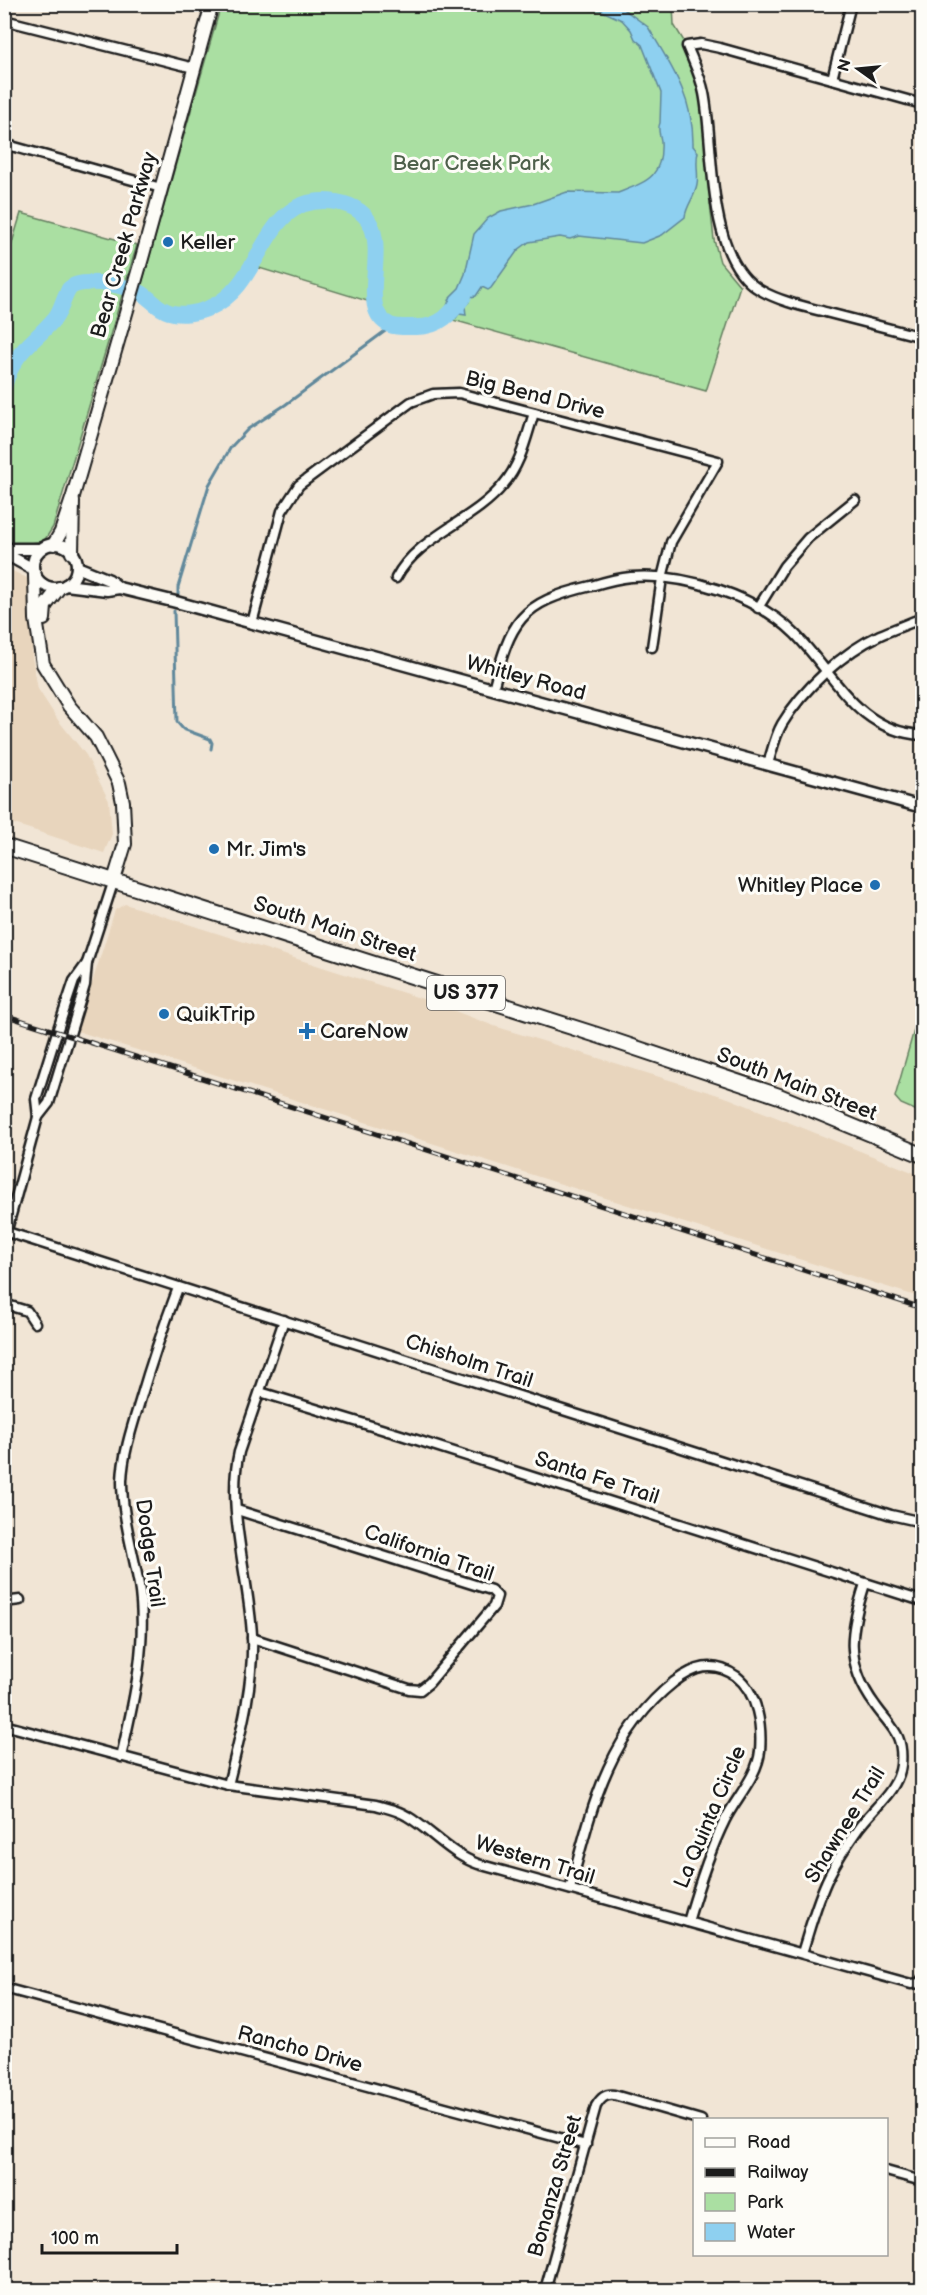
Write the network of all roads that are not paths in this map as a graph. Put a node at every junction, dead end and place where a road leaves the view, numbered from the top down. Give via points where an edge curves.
1 (212, 4) edge
2 (851, 4) edge
3 (4, 20) edge
4 (194, 68) junction
5 (832, 79) junction
6 (922, 104) edge
7 (4, 144) edge
8 (161, 188) junction
9 (922, 337) edge
10 (534, 413) junction
11 (73, 496) junction
12 (855, 500) dead end
13 (54, 544) junction
14 (41, 549) junction
15 (4, 551) edge
16 (72, 553) junction
17 (77, 567) junction
18 (34, 572) junction
19 (396, 578) dead end
20 (662, 578) junction
21 (62, 586) junction
22 (119, 588) junction
23 (758, 608) junction
24 (922, 618) edge
25 (252, 623) junction
26 (652, 646) dead end
27 (828, 672) junction
28 (50, 674) junction
29 (493, 689) junction
30 (922, 735) edge
31 (768, 764) junction
32 (922, 807) edge
33 (4, 846) edge
34 (114, 880) junction
35 (87, 963) junction
36 (38, 1117) junction
37 (922, 1155) edge
38 (5, 1234) edge
39 (178, 1288) junction
40 (4, 1304) edge
41 (285, 1320) junction
42 (35, 1323) dead end
43 (260, 1392) junction
44 (237, 1509) junction
45 (922, 1522) edge
46 (865, 1584) junction
47 (20, 1600) dead end
48 (922, 1601) edge
49 (4, 1602) edge
50 (252, 1638) junction
51 (4, 1725) edge
52 (121, 1757) junction
53 (228, 1785) junction
54 (570, 1889) junction
55 (688, 1922) junction
56 (802, 1953) junction
57 (922, 1979) edge
58 (4, 1988) edge
59 (694, 2118) edge
60 (586, 2145) junction
61 (888, 2172) edge
62 (922, 2181) edge
63 (545, 2290) edge

1 - 4 main road, Bear Creek Parkway
2 - 5 street
3 - 4 street
4 - 8 main road, Bear Creek Parkway
5 - 6 street
5 - 9 street via 720,48 687,46 704,91 720,224 744,277 757,289 793,304
7 - 8 street
8 - 11 main road, Bear Creek Parkway
10 - 19 street via 521,456 504,485 408,558
10 - 20 street, Big Bend Drive via 718,461 671,542
10 - 25 street, Big Bend Drive via 464,394 427,396 401,408 309,475 282,511
11 - 13 main road, Bear Creek Parkway
11 - 16 main road, Bear Creek Parkway
12 - 23 street via 808,538 784,566
13 - 14 street
13 - 16 street
14 - 15 street
14 - 18 street via 36,555
15 - 18 street
16 - 17 street
17 - 21 street via 72,580
17 - 22 street, Whitley Road
18 - 21 street via 45,586
18 - 28 main road via 40,648
20 - 23 street via 734,594
20 - 26 street
20 - 29 street via 610,581 544,600 510,634
21 - 22 street, Whitley Road
21 - 28 main road via 45,606
22 - 25 street, Whitley Road
23 - 27 street via 794,633
24 - 27 street via 878,636 846,655
25 - 29 street, Whitley Road
27 - 30 street via 866,716 889,729
27 - 31 street via 795,705 781,727
28 - 34 main road via 69,706 96,737 119,783 125,844
29 - 31 street, Whitley Road
31 - 32 street, Whitley Road
33 - 34 main road, South Main Street / US 377
34 - 35 street
34 - 37 main road, South Main Street / US 377 via 780,1096
35 - 36 street via 85,985 48,1103
35 - 36 street via 74,981 57,1032 36,1099
36 - 38 street
38 - 39 street, Chisholm Trail
39 - 41 street, Chisholm Trail
39 - 52 street, Dodge Trail via 157,1343 122,1479 141,1623 135,1696
40 - 42 street via 27,1311
41 - 43 street
41 - 45 street, Chisholm Trail
43 - 44 street via 235,1469
43 - 46 street, Santa Fe Trail
44 - 50 street
44 - 50 street, California Trail via 491,1590 497,1596 494,1606 420,1690
46 - 48 street, Santa Fe Trail
46 - 56 street, Shawnee Trail via 854,1619 854,1662 874,1705 897,1731 902,1755 900,1769 894,1785 858,1828 829,1876
47 - 49 street
50 - 53 street via 245,1716
51 - 52 street, Western Trail
52 - 53 street, Western Trail
53 - 54 street, Western Trail via 393,1810 470,1862
54 - 55 street, Western Trail
54 - 55 street, La Quinta Circle via 589,1818 618,1745 671,1684 694,1668 717,1668 740,1679 750,1694 760,1730 759,1754 703,1871
55 - 56 street, Western Trail
56 - 57 street, Western Trail via 911,1984
58 - 60 street, Rancho Drive
59 - 60 street, Bonanza Street via 607,2095 596,2106
60 - 63 street, Bonanza Street
61 - 62 street

